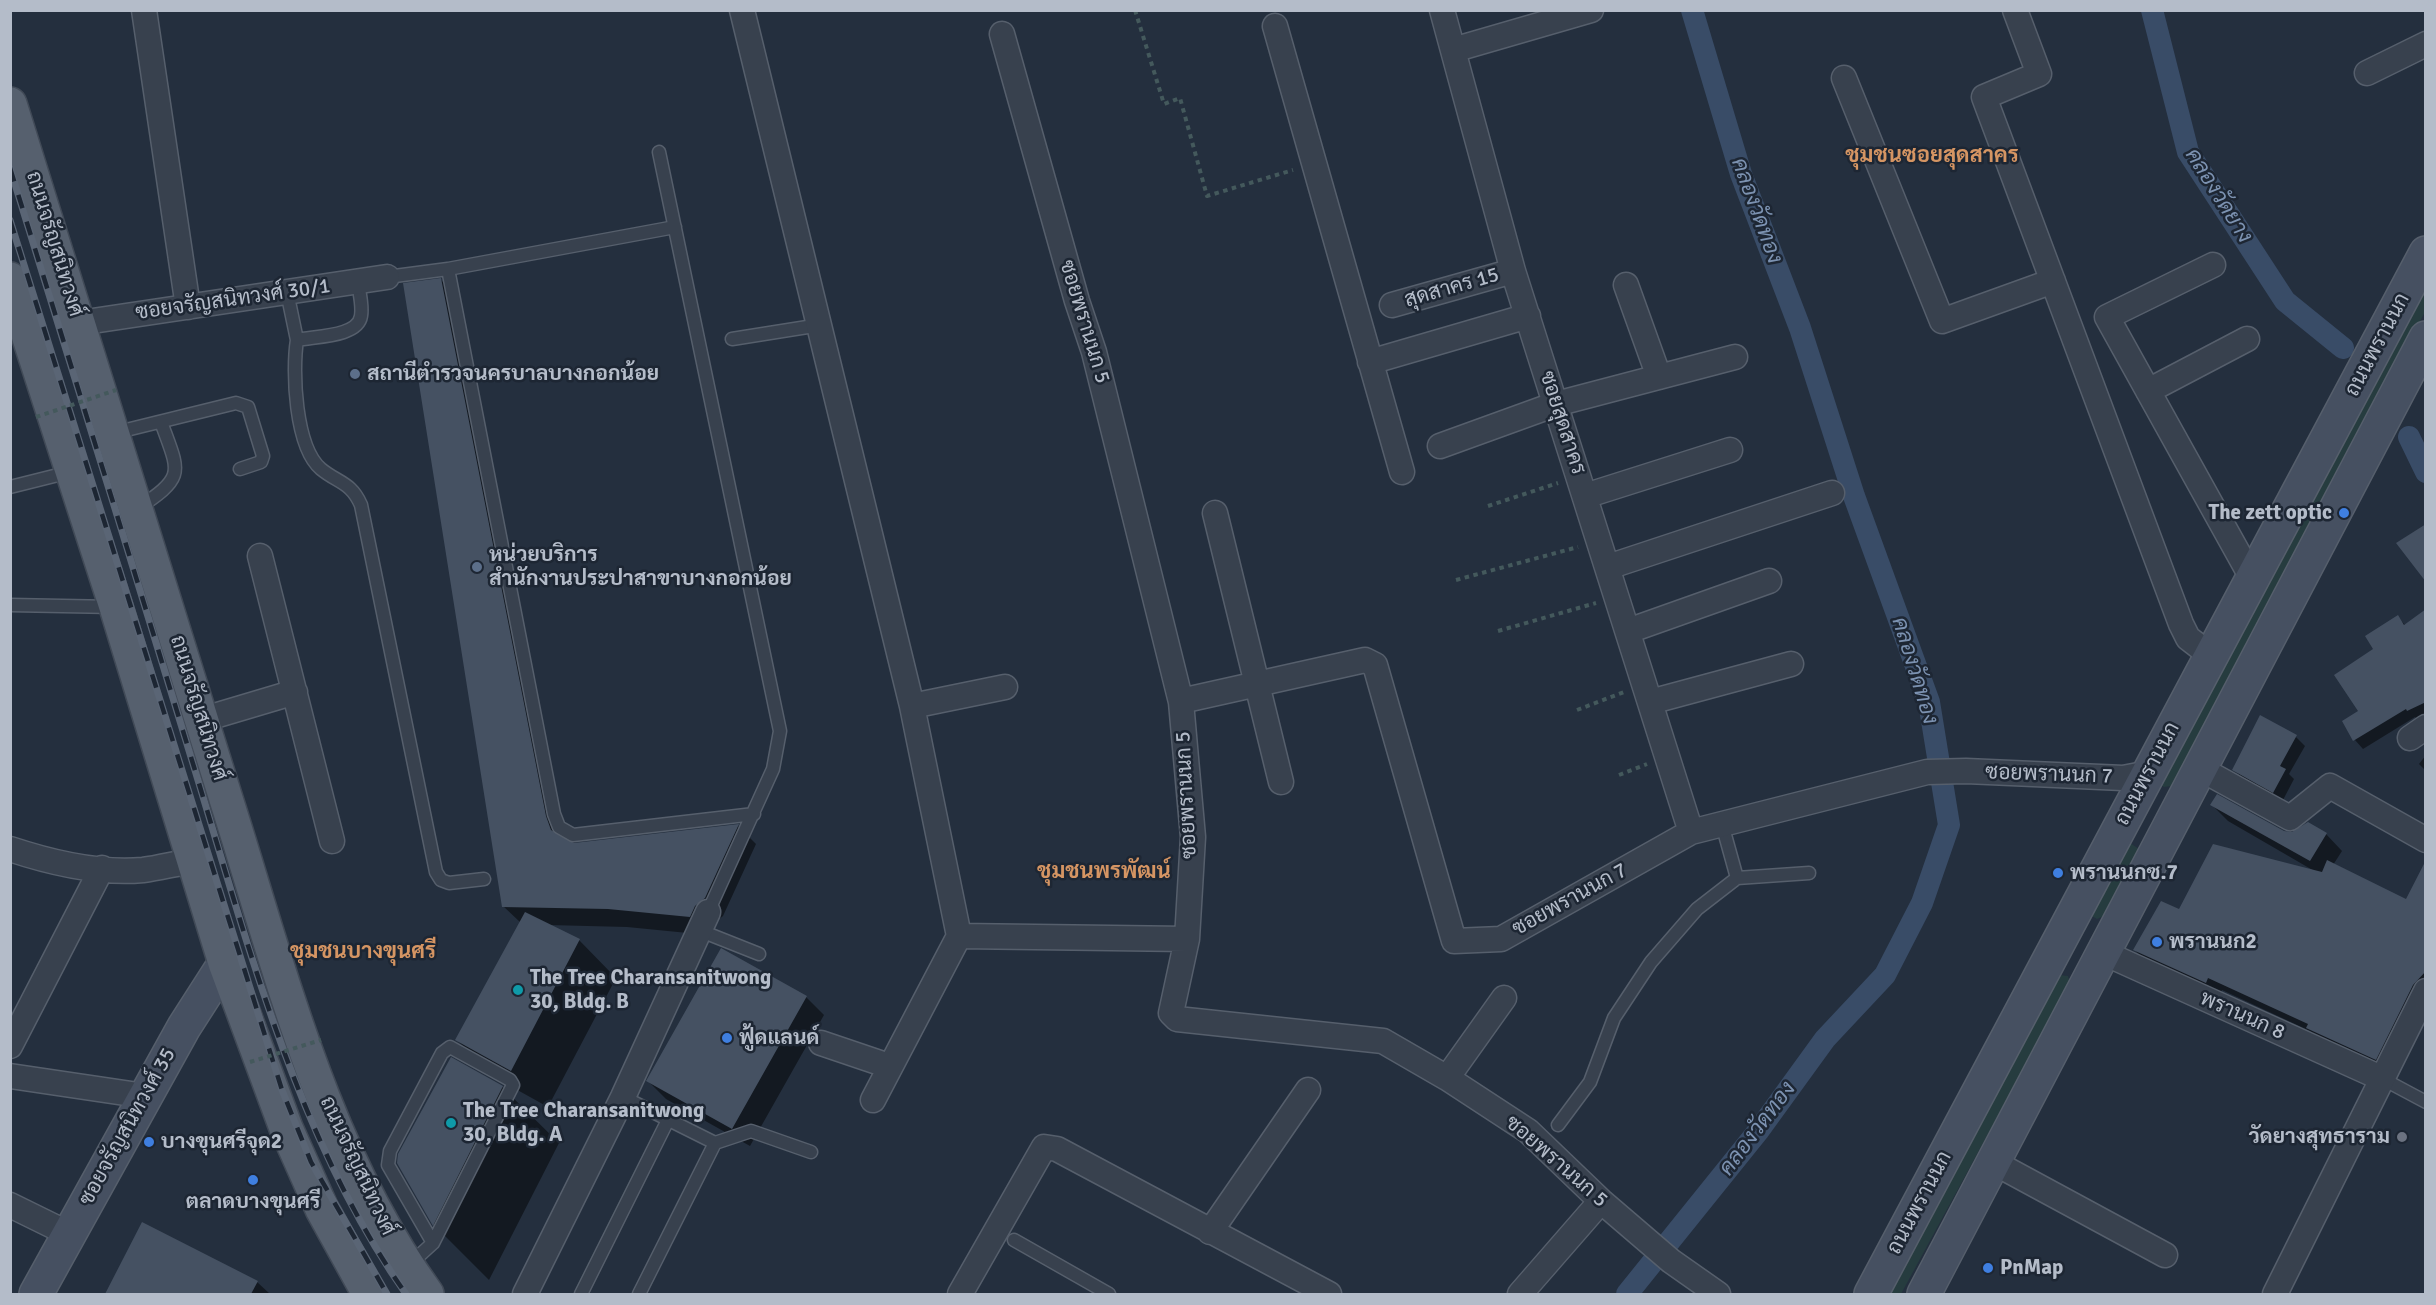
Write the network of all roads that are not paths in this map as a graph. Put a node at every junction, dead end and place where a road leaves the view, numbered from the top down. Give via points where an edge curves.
1 (144, 10) edge
2 (742, 10) edge
3 (1442, 10) edge
4 (1592, 10) edge
5 (2015, 10) edge
6 (1275, 26) dead end
7 (1002, 34) dead end
8 (2426, 44) edge
9 (1453, 50) junction
10 (2367, 73) dead end
11 (1844, 78) dead end
12 (10, 104) edge
13 (659, 152) dead end
14 (675, 227) junction
15 (2426, 254) edge
16 (59, 261) junction
17 (2212, 265) dead end
18 (448, 269) junction
19 (1513, 271) junction
20 (387, 277) joint
21 (11, 280) edge
22 (2053, 281) junction
23 (358, 282) junction
24 (1626, 285) dead end
25 (287, 292) junction
26 (1392, 305) dead end
27 (188, 307) junction
28 (1528, 316) junction
29 (79, 323) junction
30 (820, 325) junction
31 (2426, 338) edge
32 (732, 339) dead end
33 (2247, 339) dead end
34 (297, 340) junction
35 (1735, 357) dead end
36 (1370, 362) junction
37 (1659, 377) junction
38 (2148, 391) junction
39 (1556, 404) junction
40 (161, 422) junction
41 (113, 433) junction
42 (1440, 446) dead end
43 (1730, 450) dead end
44 (240, 469) dead end
45 (71, 472) junction
46 (1402, 472) dead end
47 (1582, 486) junction
48 (10, 487) edge
49 (1832, 493) dead end
50 (136, 510) junction
51 (1215, 513) dead end
52 (260, 556) dead end
53 (1608, 567) junction
54 (2252, 578) junction
55 (1768, 581) dead end
56 (10, 605) edge
57 (116, 607) junction
58 (1628, 631) junction
59 (2210, 655) junction
60 (1791, 664) dead end
61 (1648, 682) junction
62 (1259, 684) junction
63 (1005, 687) dead end
64 (295, 692) junction
65 (1190, 699) dead end
66 (912, 706) junction
67 (201, 720) junction
68 (2197, 772) junction
69 (2150, 773) junction
70 (1281, 782) dead end
71 (754, 814) junction
72 (1722, 824) junction
73 (1691, 832) junction
74 (2426, 840) edge
75 (332, 842) dead end
76 (10, 849) edge
77 (193, 861) junction
78 (102, 868) junction
79 (1809, 873) dead end
80 (1737, 878) junction
81 (484, 879) dead end
82 (2085, 894) junction
83 (2126, 906) junction
84 (705, 922) junction
85 (959, 936) junction
86 (1187, 939) junction
87 (759, 954) dead end
88 (225, 963) junction
89 (2095, 966) junction
90 (2046, 967) junction
91 (2426, 991) edge
92 (1504, 998) dead end
93 (821, 1043) dead end
94 (10, 1046) edge
95 (889, 1066) junction
96 (10, 1076) edge
97 (1448, 1078) junction
98 (2381, 1078) junction
99 (1308, 1090) dead end
100 (145, 1096) junction
101 (623, 1097) junction
102 (873, 1100) dead end
103 (2426, 1102) edge
104 (668, 1120) junction
105 (1558, 1125) dead end
106 (715, 1143) junction
107 (811, 1152) dead end
108 (1993, 1162) junction
109 (1601, 1201) junction
110 (10, 1205) edge
111 (1210, 1232) junction
112 (69, 1234) junction
113 (1014, 1240) dead end
114 (433, 1242) junction
115 (2165, 1255) dead end
116 (407, 1267) junction
117 (36, 1294) edge
118 (369, 1294) edge
119 (427, 1294) edge
120 (525, 1294) edge
121 (581, 1294) edge
122 (639, 1294) edge
123 (960, 1294) edge
124 (1109, 1294) edge
125 (1329, 1294) edge
126 (1520, 1294) edge
127 (1718, 1294) edge
128 (1871, 1294) edge
129 (1924, 1294) edge
130 (2275, 1294) edge

1 - 27 street
2 - 30 street
3 - 9 street, ซอยสุดสาคร
4 - 9 street
5 - 22 street via 2039,74 1984,97
6 - 36 street
7 - 86 street, ซอยพรานนก 5 via 1094,352 1180,702 1193,837
8 - 10 street
9 - 19 street, ซอยสุดสาคร
11 - 22 street via 1942,321
12 - 16 main road, ถนนจรัญสนิทวงศ์
13 - 14 lane
14 - 18 lane
14 - 71 lane via 780,731 773,769
15 - 54 main road, ถนนพรานนก
16 - 21 main road
16 - 29 main road, ถนนจรัญสนิทวงศ์
17 - 38 street via 2107,317
18 - 20 lane
18 - 71 lane via 556,822 562,831 573,835
19 - 26 street, สุดสาคร 15
19 - 28 street, ซอยสุดสาคร
20 - 23 street, ซอยจรัญสนิทวงศ์ 30/1
21 - 45 main road
22 - 59 street via 2186,635
23 - 25 street, ซอยจรัญสนิทวงศ์ 30/1
23 - 34 lane via 362,315 358,325
24 - 37 street
25 - 27 street, ซอยจรัญสนิทวงศ์ 30/1
25 - 34 lane
27 - 29 street, ซอยจรัญสนิทวงศ์ 30/1
28 - 36 street
28 - 39 street, ซอยสุดสาคร
29 - 41 main road, ถนนจรัญสนิทวงศ์
30 - 32 lane
30 - 66 street
31 - 68 main road, ถนนพรานนก
33 - 38 street
34 - 81 lane via 297,404 309,454 321,468 355,491 361,505 436,872 441,880 449,882
35 - 37 street
36 - 46 street
37 - 39 street
38 - 54 street
39 - 42 street
39 - 47 street, ซอยสุดสาคร
40 - 41 lane
40 - 44 lane via 236,402 248,407 264,456 261,462
40 - 50 lane via 177,465 174,480
41 - 50 main road, ถนนจรัญสนิทวงศ์
43 - 47 street
45 - 48 lane
45 - 57 main road
47 - 53 street, ซอยสุดสาคร
49 - 53 street
50 - 67 main road, ถนนจรัญสนิทวงศ์
51 - 62 street
52 - 64 street
53 - 58 street, ซอยสุดสาคร
54 - 59 main road, ถนนพรานนก
55 - 58 street
56 - 57 lane
57 - 77 main road
58 - 61 street, ซอยสุดสาคร
59 - 69 main road, ถนนพรานนก
60 - 61 street
61 - 73 street, ซอยสุดสาคร
62 - 65 street, ซอยพรานนก 7
62 - 70 street
62 - 73 street, ซอยพรานนก 7 via 1365,660 1375,665 1454,941 1501,939
63 - 66 street
64 - 67 street
64 - 75 street
66 - 85 street
67 - 116 main road, ถนนจรัญสนิทวงศ์ via 284,983 331,1114 381,1222
68 - 69 main road via 2179,794 2166,798 2154,795 2150,789
68 - 74 street via 2290,818 2330,786
68 - 83 main road, ถนนพรานนก
69 - 72 street, ซอยพรานนก 7 via 2123,778 1927,772
69 - 82 main road, ถนนพรานนก
71 - 84 lane
72 - 73 street, ซอยพรานนก 7
72 - 80 lane
76 - 78 street via 41,859
77 - 78 street via 143,870
77 - 88 main road
78 - 94 street
79 - 80 lane
80 - 105 lane via 1697,909 1651,962 1614,1018 1583,1094
82 - 83 main road via 2085,918 2097,929 2109,927
82 - 90 main road, ถนนพรานนก
83 - 89 main road, ถนนพรานนก
84 - 87 lane
84 - 101 street
85 - 86 street
85 - 95 street
86 - 97 street, ซอยพรานนก 5 via 1172,1004 1171,1013 1177,1019 1383,1041
88 - 100 main road, ซอยจรัญสนิทวงศ์ 35
88 - 118 main road via 286,1128 322,1209
89 - 90 main road via 2059,961
89 - 98 street, พรานนก 8
89 - 108 main road, ถนนพรานนก
90 - 128 main road, ถนนพรานนก
91 - 98 street
92 - 97 street
93 - 95 street
95 - 102 street
96 - 100 street
97 - 109 street, ซอยพรานนก 5 via 1528,1131
98 - 103 lane
98 - 130 street
99 - 111 street
100 - 112 main road, ซอยจรัญสนิทวงศ์ 35
101 - 104 lane
101 - 120 street
104 - 106 lane
104 - 121 lane
106 - 107 lane via 751,1131
106 - 122 lane
108 - 115 street
108 - 129 main road, ถนนพรานนก
109 - 126 street
109 - 127 street, ซอยพรานนก 5 via 1671,1261
110 - 112 street
111 - 123 street via 1057,1149 1044,1147
111 - 125 street
112 - 117 main road, ซอยจรัญสนิทวงศ์ 35
113 - 124 lane
114 - 114 lane via 513,1085 450,1047 442,1053 388,1158 394,1177
114 - 116 lane
116 - 119 main road, ถนนจรัญสนิทวงศ์

